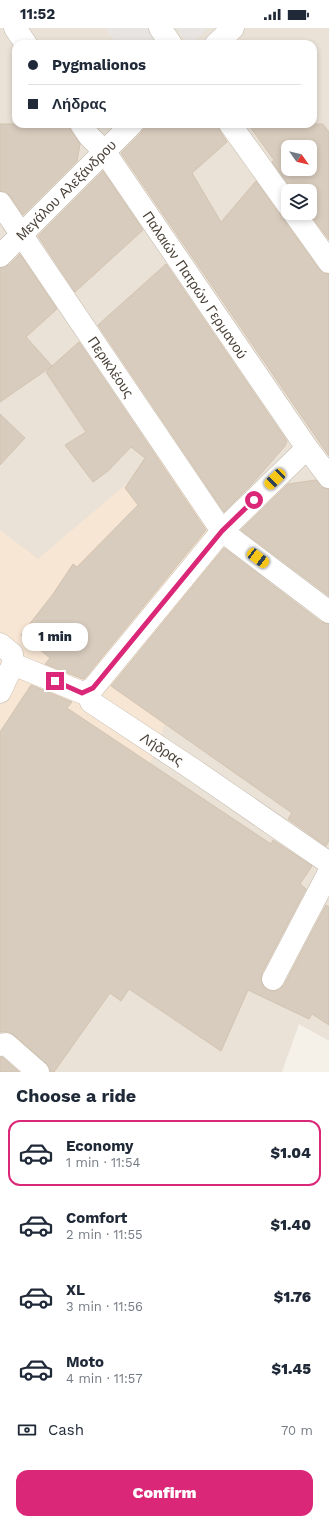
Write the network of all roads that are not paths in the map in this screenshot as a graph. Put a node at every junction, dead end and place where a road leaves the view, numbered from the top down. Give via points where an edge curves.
1 (16, 28) edge
2 (160, 28) edge
3 (233, 28) edge
4 (24, 40) edge
5 (168, 40) edge
6 (220, 40) edge
7 (84, 128) edge
8 (128, 128) edge
9 (233, 128) edge
10 (104, 151) junction
11 (281, 195) edge
12 (0, 203) edge
13 (299, 220) edge
14 (22, 234) junction
15 (0, 256) edge
16 (329, 262) edge
17 (306, 448) junction
18 (329, 477) edge
19 (222, 531) junction
20 (329, 612) edge
21 (0, 644) edge
22 (13, 664) junction
23 (87, 691) junction
24 (0, 692) edge
25 (329, 863) edge
26 (329, 872) edge
27 (273, 979) dead end
28 (0, 1045) edge
29 (38, 1072) edge

1 - 4 street
2 - 5 street
3 - 6 street
7 - 10 street, Παλαιών Πατρών Γερμανού
8 - 10 street, Μεγάλου Αλεξάνδρου
9 - 11 street
10 - 14 street, Μεγάλου Αλεξάνδρου
10 - 17 street, Παλαιών Πατρών Γερμανού
12 - 14 street, Περικλέους
13 - 16 street
14 - 15 street, Μεγάλου Αλεξάνδρου
14 - 19 street, Περικλέους
17 - 18 street, Παλαιών Πατρών Γερμανού
17 - 19 street
19 - 20 street, Περικλέους
19 - 23 street via 93,688
21 - 22 street via 12,654
22 - 23 street via 82,693
22 - 24 street
23 - 25 street, Λήδρας via 91,702
26 - 27 street
28 - 29 street via 6,1044

